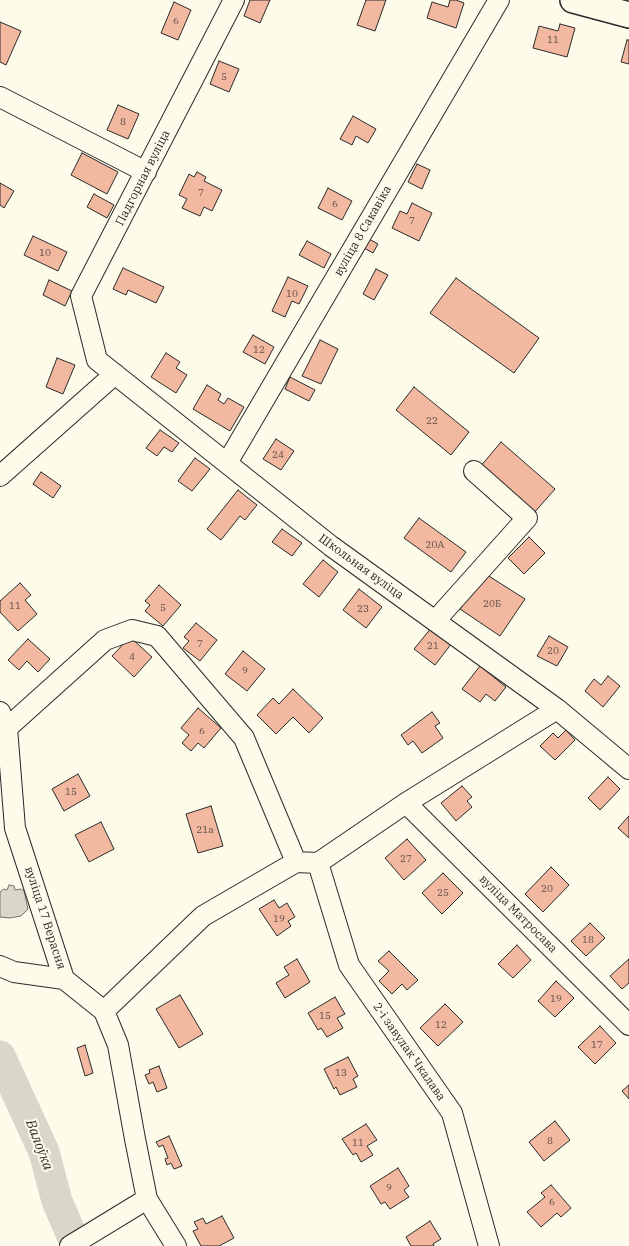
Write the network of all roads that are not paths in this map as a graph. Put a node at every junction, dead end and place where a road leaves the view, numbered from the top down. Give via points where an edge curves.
1 (234, 0) edge
2 (499, 0) edge
3 (573, 0) edge
4 (629, 15) edge
5 (0, 97) edge
6 (146, 172) junction
7 (97, 360) joint
8 (116, 374) junction
9 (227, 462) junction
10 (474, 471) dead end
11 (0, 476) edge
12 (435, 621) junction
13 (557, 708) junction
14 (3, 720) edge
15 (629, 769) edge
16 (406, 803) junction
17 (296, 862) junction
18 (318, 863) junction
19 (5, 974) edge
20 (64, 979) junction
21 (104, 1011) junction
22 (629, 1025) edge
23 (148, 1199) junction
24 (70, 1246) edge
25 (176, 1246) edge
26 (489, 1246) edge

1 - 6 street, Падгорная вуліца
2 - 9 street, вуліца 8 Сакавіка
3 - 4 main road
5 - 6 street
6 - 7 street, Падгорная вуліца via 81,296
7 - 8 street, Школьная вуліца
8 - 9 street, Школьная вуліца
8 - 11 street
9 - 12 street, Школьная вуліца via 331,546
10 - 12 street via 527,518
12 - 13 street, Школьная вуліца
13 - 15 street, Школьная вуліца
13 - 16 street
14 - 17 street via 105,640 132,630 157,636 244,738
14 - 20 street, вуліца 17 Верасня via 15,828
16 - 18 street
16 - 22 street, вуліца Матросава
17 - 18 street
17 - 21 street via 203,916
18 - 26 street, 2-і завулак Чкалава via 349,965 452,1113
19 - 20 street
20 - 21 street, вуліца 17 Верасня
21 - 23 street, вуліца 17 Верасня via 118,1045
23 - 24 street
23 - 25 street, вуліца 17 Верасня

